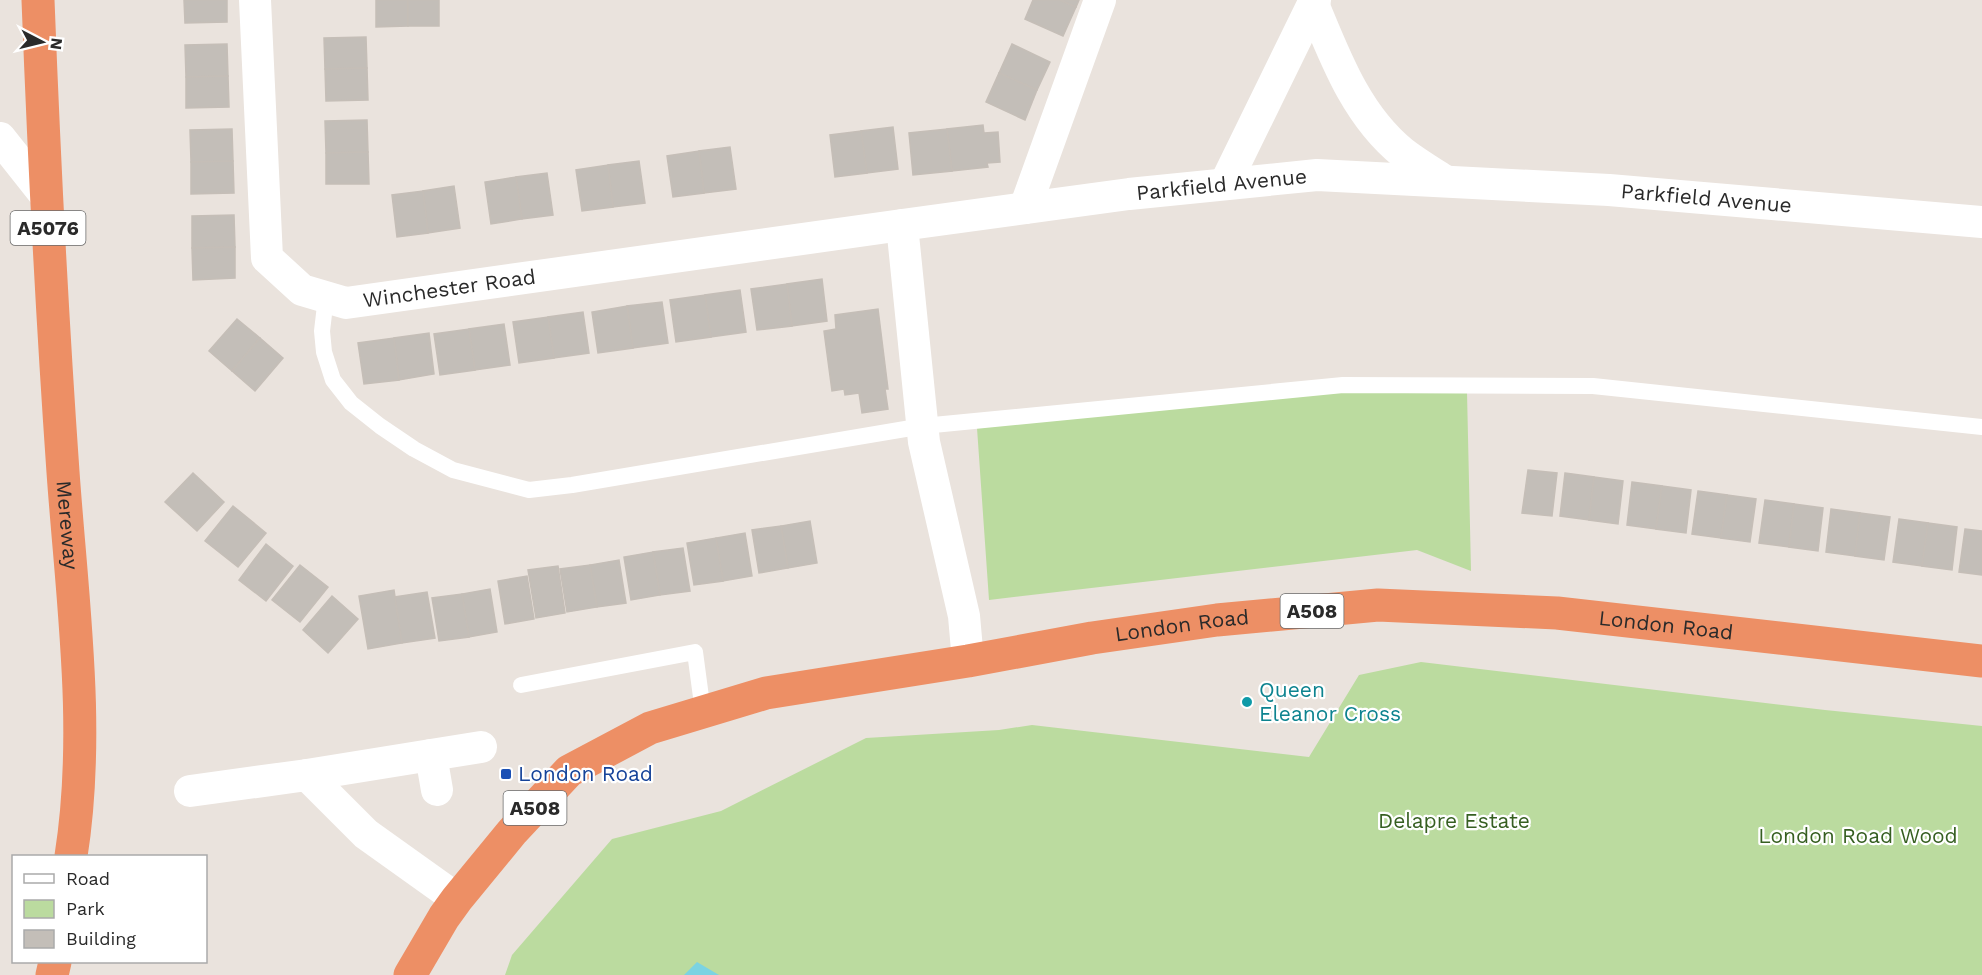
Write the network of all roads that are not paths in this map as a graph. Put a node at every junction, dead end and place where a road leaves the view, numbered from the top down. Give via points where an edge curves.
1 (38, 0) edge
2 (255, 0) edge
3 (1100, 0) edge
4 (1314, 2) edge
5 (0, 138) edge
6 (1446, 181) junction
7 (1225, 184) junction
8 (46, 196) junction
9 (1024, 208) junction
10 (1982, 222) edge
11 (902, 225) junction
12 (326, 297) junction
13 (923, 426) junction
14 (1982, 427) edge
15 (968, 661) junction
16 (1982, 661) edge
17 (521, 685) dead end
18 (703, 712) junction
19 (481, 747) dead end
20 (431, 755) junction
21 (307, 775) junction
22 (437, 790) dead end
23 (190, 791) dead end
24 (71, 855) edge
25 (451, 908) junction
26 (410, 975) edge
27 (433, 975) edge

1 - 8 highway, Mereway / A5076
2 - 12 street, Winchester Road via 267,258 302,290
3 - 9 street
4 - 6 street via 1346,81 1363,107 1402,153
4 - 7 street
5 - 8 street
6 - 7 street, Parkfield Avenue via 1317,175
6 - 10 street, Parkfield Avenue via 1609,190
7 - 9 street, Parkfield Avenue
8 - 24 highway, Mereway / A5076 via 80,703 78,814
9 - 11 street, Parkfield Avenue
11 - 12 street, Winchester Road via 346,303
11 - 13 street
12 - 13 lane via 324,352 333,380 351,403 414,449 453,470 529,490
13 - 14 lane via 1367,385 1593,386
13 - 15 street via 964,616
15 - 16 highway, London Road / A508 via 1217,620 1378,605 1557,613
15 - 18 highway, London Road / A508 via 766,693
17 - 18 lane via 695,652
18 - 25 highway, London Road / A508 via 650,728 569,771 512,832
19 - 20 street
20 - 21 street
20 - 22 street
21 - 23 street
21 - 25 street via 366,834
25 - 26 highway, London Road / A508
25 - 27 highway, London Road / A508

